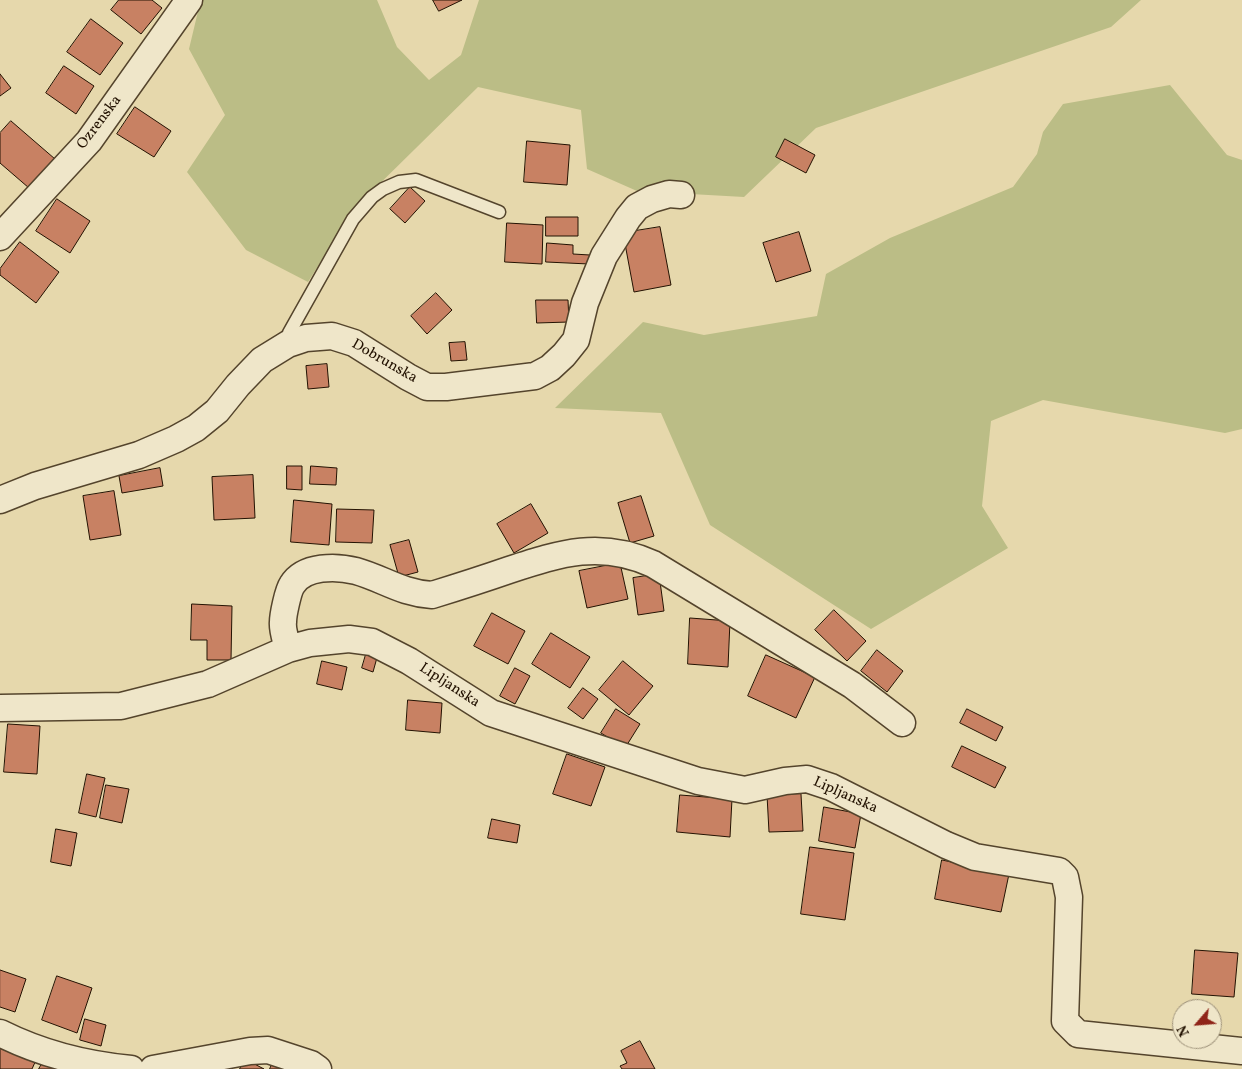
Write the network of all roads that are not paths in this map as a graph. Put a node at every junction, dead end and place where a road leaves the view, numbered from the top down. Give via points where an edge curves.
1 (189, 0) edge
2 (681, 195) dead end
3 (499, 212) dead end
4 (0, 237) edge
5 (288, 344) junction
6 (0, 500) edge
7 (288, 648) junction
8 (0, 708) edge
9 (902, 723) dead end
10 (0, 1033) edge
11 (1242, 1051) edge
12 (131, 1069) edge
13 (153, 1069) edge
14 (318, 1069) edge

1 - 4 street, Ozrenska via 89,141
2 - 5 street, Dobrunska via 669,194 652,199 628,218 604,256 585,303 576,340 550,368 535,376 427,387 354,343 332,336 306,338
3 - 5 lane via 416,180 399,182 383,189 353,219 289,333
5 - 6 street, Dobrunska via 262,360 217,411 176,440
7 - 8 street, Lipljanska via 208,684 121,706
7 - 9 street via 283,623 292,585 316,570 356,571 400,589 432,595 548,557 610,551 653,564 852,685
7 - 11 street, Lipljanska via 350,640 372,642 409,660 491,713 698,781 745,790 807,779 831,787 974,857 1059,871 1065,877 1069,897 1065,1021 1069,1026 1078,1034
10 - 12 street via 66,1058
13 - 14 street via 268,1050

